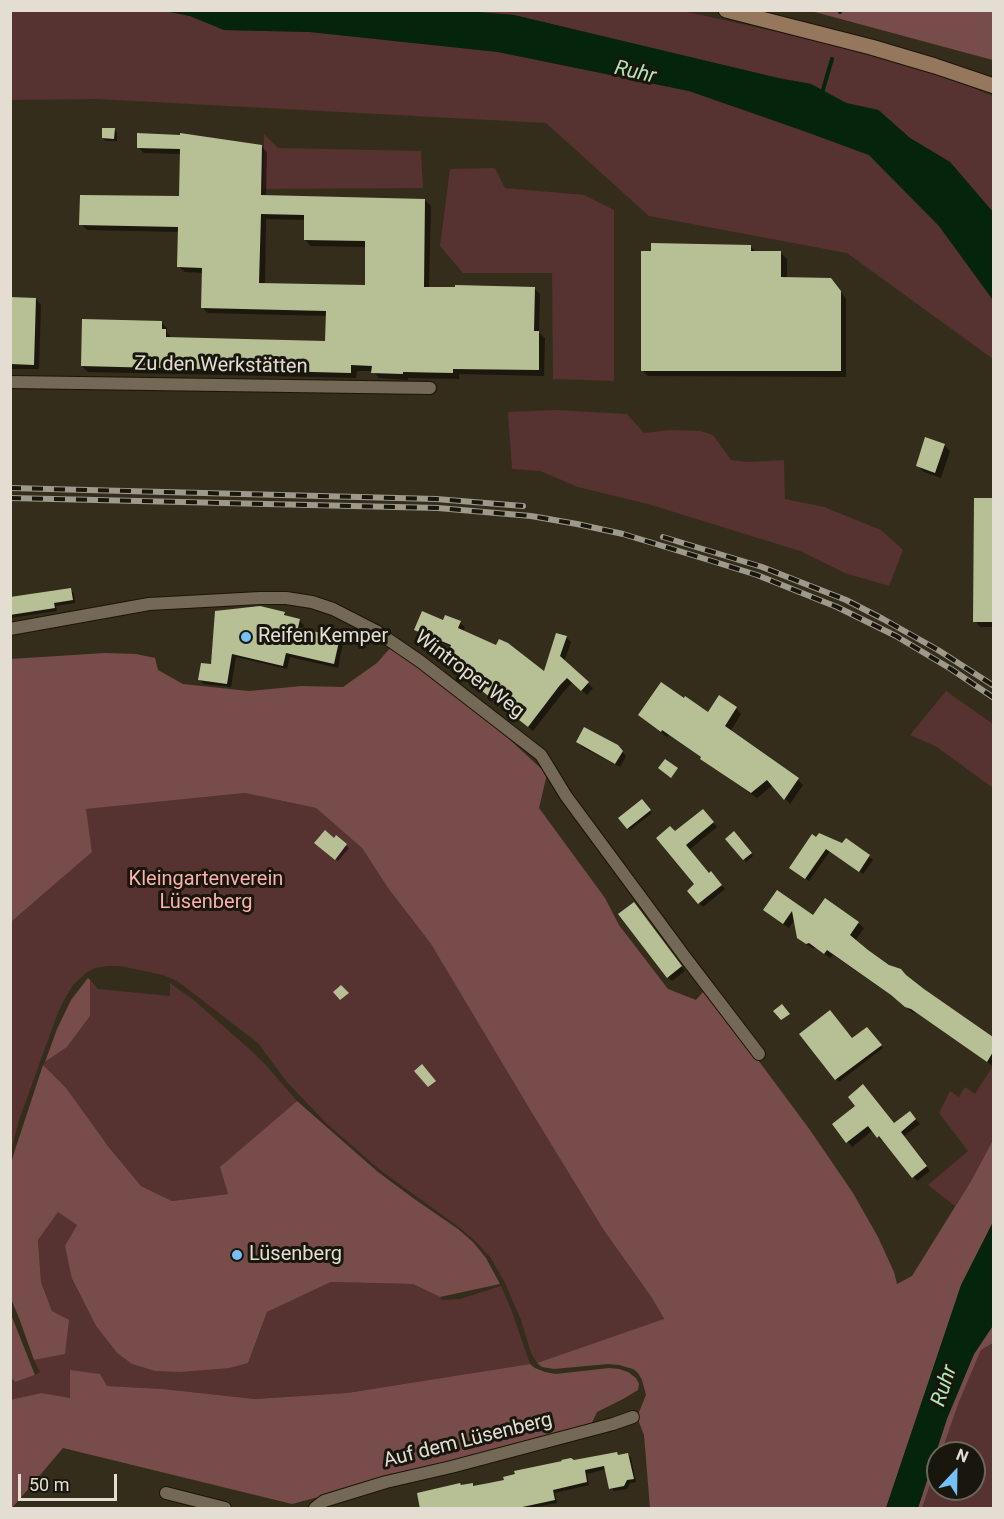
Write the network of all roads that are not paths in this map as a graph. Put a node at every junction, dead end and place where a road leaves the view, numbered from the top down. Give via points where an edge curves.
1 (726, 10) edge
2 (993, 86) edge
3 (10, 382) edge
4 (430, 388) dead end
5 (10, 629) edge
6 (759, 1054) dead end
7 (633, 1417) dead end
8 (166, 1493) dead end
9 (225, 1509) edge
10 (315, 1509) edge

1 - 2 main road via 935,66
3 - 4 street, Zu den Werkstätten
5 - 6 street, Wintroper Weg via 149,604 286,598 333,609 376,630 541,755 566,796
7 - 10 street, Auf dem Lüsenberg via 386,1482 324,1501
8 - 9 street

